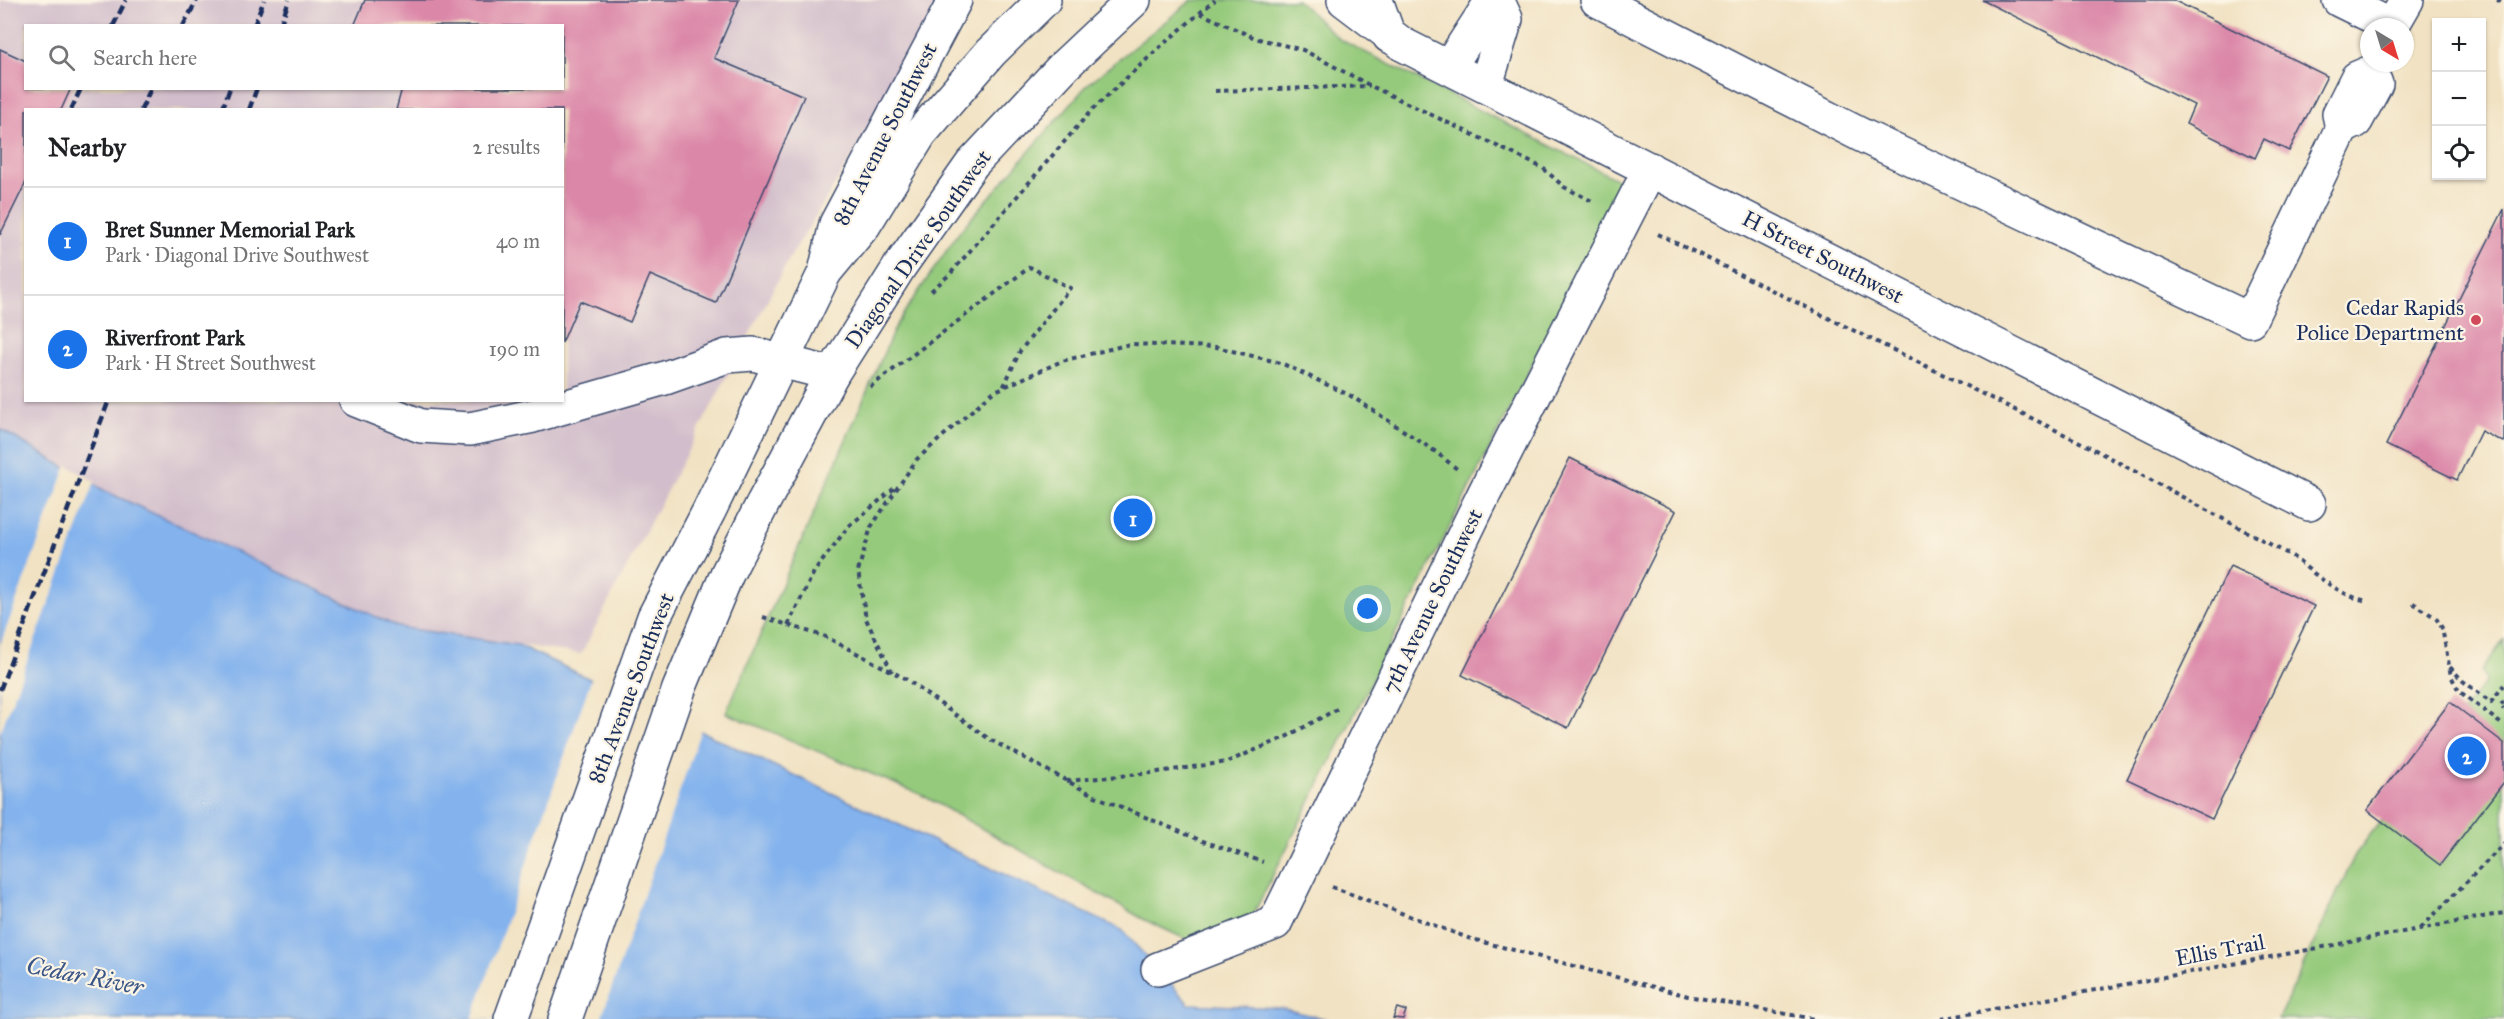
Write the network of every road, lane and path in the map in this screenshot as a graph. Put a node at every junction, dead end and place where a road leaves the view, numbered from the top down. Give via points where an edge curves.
1 (955, 0) edge
2 (1044, 0) edge
3 (1134, 0) edge
4 (1215, 0) edge
5 (1344, 0) edge
6 (1376, 0) edge
7 (1597, 0) edge
8 (2339, 0) edge
9 (2497, 0) edge
10 (1502, 3) edge
11 (2504, 3) edge
12 (1200, 13) junction
13 (2397, 18) edge
14 (1389, 36) junction
15 (1449, 67) junction
16 (2374, 72) edge
17 (1486, 85) junction
18 (1371, 86) junction
19 (1215, 91) dead end
20 (1650, 169) junction
21 (1626, 218) junction
22 (825, 272) junction
23 (928, 294) dead end
24 (782, 362) junction
25 (832, 374) junction
26 (1003, 388) junction
27 (862, 393) dead end
28 (361, 402) edge
29 (902, 482) junction
30 (1485, 492) junction
31 (2309, 504) dead end
32 (2368, 601) dead end
33 (2413, 603) dead end
34 (788, 625) dead end
35 (2450, 666) junction
36 (892, 672) dead end
37 (1394, 680) junction
38 (2504, 684) edge
39 (2504, 701) edge
40 (2504, 709) edge
41 (2504, 726) edge
42 (1067, 780) dead end
43 (2504, 844) edge
44 (2504, 913) edge
45 (2421, 929) junction
46 (1158, 969) dead end
47 (511, 1019) edge
48 (565, 1019) edge
49 (1941, 1019) edge

1 - 22 main road, 8th Avenue Southwest via 836,224
2 - 22 main road, 8th Avenue Southwest via 991,52 920,134 864,225
3 - 25 main road, Diagonal Drive Southwest via 1065,64 972,164 900,266
4 - 12 path
5 - 14 main road, H Street Southwest
6 - 14 main road
7 - 16 main road via 1872,140 2250,320 2342,129 2356,121 2376,84
8 - 13 main road
9 - 11 path
10 - 15 main road via 1486,10
10 - 17 main road via 1506,19
12 - 18 path via 1256,38 1303,50
12 - 23 path via 1090,112 950,274
14 - 15 main road, H Street Southwest
15 - 17 main road, H Street Southwest
17 - 20 main road, H Street Southwest
18 - 19 path
18 - 21 path via 1543,168 1564,187
20 - 21 main road, 7th Avenue Southwest
20 - 31 main road, H Street Southwest
21 - 30 main road, 7th Avenue Southwest
21 - 32 path via 2086,445 2292,556 2343,591
22 - 24 main road, 8th Avenue Southwest
24 - 25 main road
24 - 28 main road via 753,354 727,357 533,416 470,429 421,426
24 - 47 main road, 8th Avenue Southwest via 654,617
25 - 48 main road, 8th Avenue Southwest via 722,585 679,689
26 - 27 path via 1020,351 1070,288 1030,267
26 - 29 path via 993,392 917,459
26 - 30 path via 1062,361 1130,344 1216,347 1281,363 1351,396 1437,452
29 - 34 path via 848,527 814,572
29 - 36 path via 871,527 858,571 866,619
30 - 37 main road, 7th Avenue Southwest
33 - 35 path via 2436,618 2442,628
35 - 38 path via 2490,702
35 - 41 path via 2458,691
37 - 42 path via 1284,738 1227,762
37 - 46 main road, 7th Avenue Southwest via 1275,923
39 - 40 path via 2500,706
43 - 45 path
44 - 45 path, Ellis Trail
45 - 49 path, Ellis Trail

